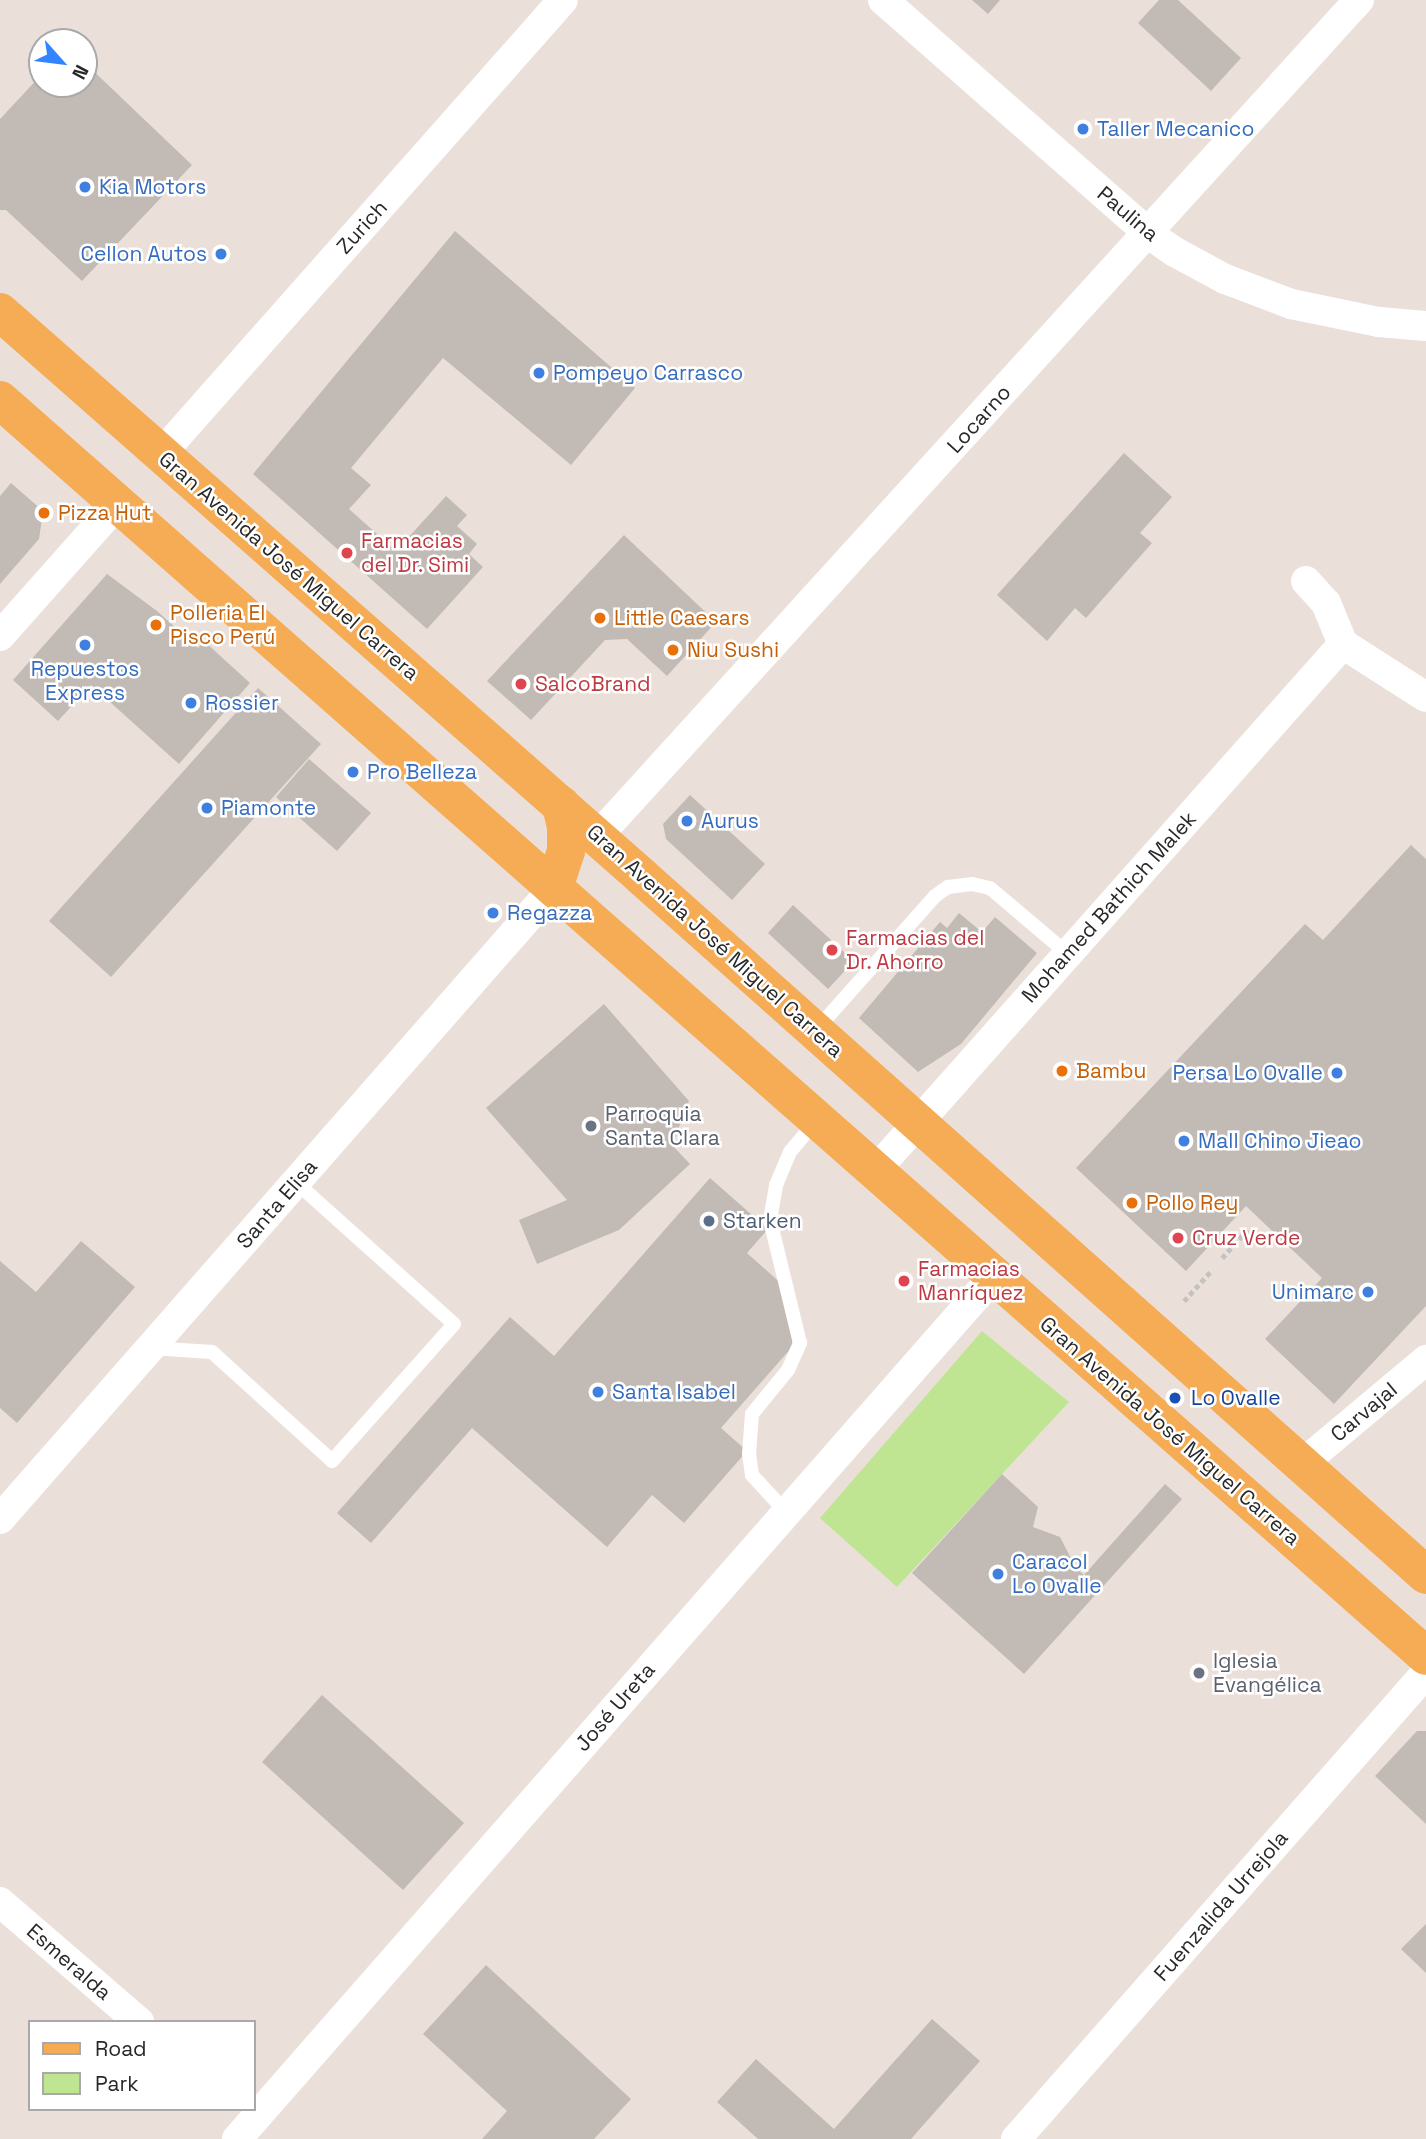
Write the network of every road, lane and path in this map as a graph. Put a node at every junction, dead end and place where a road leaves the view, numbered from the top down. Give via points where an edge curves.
1 (563, 0) edge
2 (883, 0) edge
3 (1359, 0) edge
4 (1149, 234) junction
5 (0, 312) edge
6 (1426, 327) edge
7 (0, 400) edge
8 (161, 454) junction
9 (118, 503) junction
10 (1306, 581) dead end
11 (0, 636) edge
12 (1343, 644) junction
13 (1426, 697) edge
14 (561, 805) junction
15 (597, 837) junction
16 (554, 888) junction
17 (1068, 954) junction
18 (816, 1031) junction
19 (817, 1120) junction
20 (918, 1122) junction
21 (875, 1171) junction
22 (296, 1182) junction
23 (1247, 1230) dead end
24 (1222, 1258) dead end
25 (1210, 1272) dead end
26 (994, 1276) junction
27 (1184, 1301) dead end
28 (151, 1348) junction
29 (1426, 1360) edge
30 (1302, 1464) junction
31 (786, 1512) junction
32 (0, 1519) edge
33 (1426, 1575) edge
34 (1426, 1656) edge
35 (1426, 1673) edge
36 (0, 1902) edge
37 (137, 2020) edge
38 (251, 2127) edge
39 (1016, 2139) edge

1 - 8 street, Zurich
2 - 4 street, Paulina
3 - 4 street, Locarno
4 - 6 street, Paulina via 1226,279 1291,304
4 - 15 street, Locarno
5 - 8 main road, Gran Avenida José Miguel Carrera
7 - 9 main road, Gran Avenida José Miguel Carrera
8 - 14 main road, Gran Avenida José Miguel Carrera
9 - 11 street
9 - 16 main road, Gran Avenida José Miguel Carrera
10 - 12 street via 1335,620
12 - 13 street
12 - 17 street, Mohamed Bathich Malek
14 - 15 main road, Gran Avenida José Miguel Carrera
14 - 16 main road via 566,851
15 - 18 main road, Gran Avenida José Miguel Carrera
16 - 19 main road, Gran Avenida José Miguel Carrera
16 - 22 street, Santa Elisa
17 - 18 lane via 990,888 972,884 948,887 935,896
17 - 20 street, Mohamed Bathich Malek
18 - 20 main road, Gran Avenida José Miguel Carrera
19 - 21 main road, Gran Avenida José Miguel Carrera
19 - 31 lane via 790,1153 776,1185 770,1220 800,1343 788,1370 752,1414 752,1475
20 - 21 street, Mohamed Bathich Malek
20 - 30 main road, Gran Avenida José Miguel Carrera
21 - 26 main road, Gran Avenida José Miguel Carrera
22 - 28 street, Santa Elisa
22 - 28 lane via 454,1324 332,1461 212,1352
23 - 24 path
25 - 27 path
26 - 31 street, José Ureta
26 - 34 main road, Gran Avenida José Miguel Carrera
28 - 32 street, Santa Elisa
29 - 30 street, Carvajal
30 - 33 main road, Gran Avenida José Miguel Carrera
31 - 38 street, José Ureta
35 - 39 street, Fuenzalida Urrejola
36 - 37 street, Esmeralda

